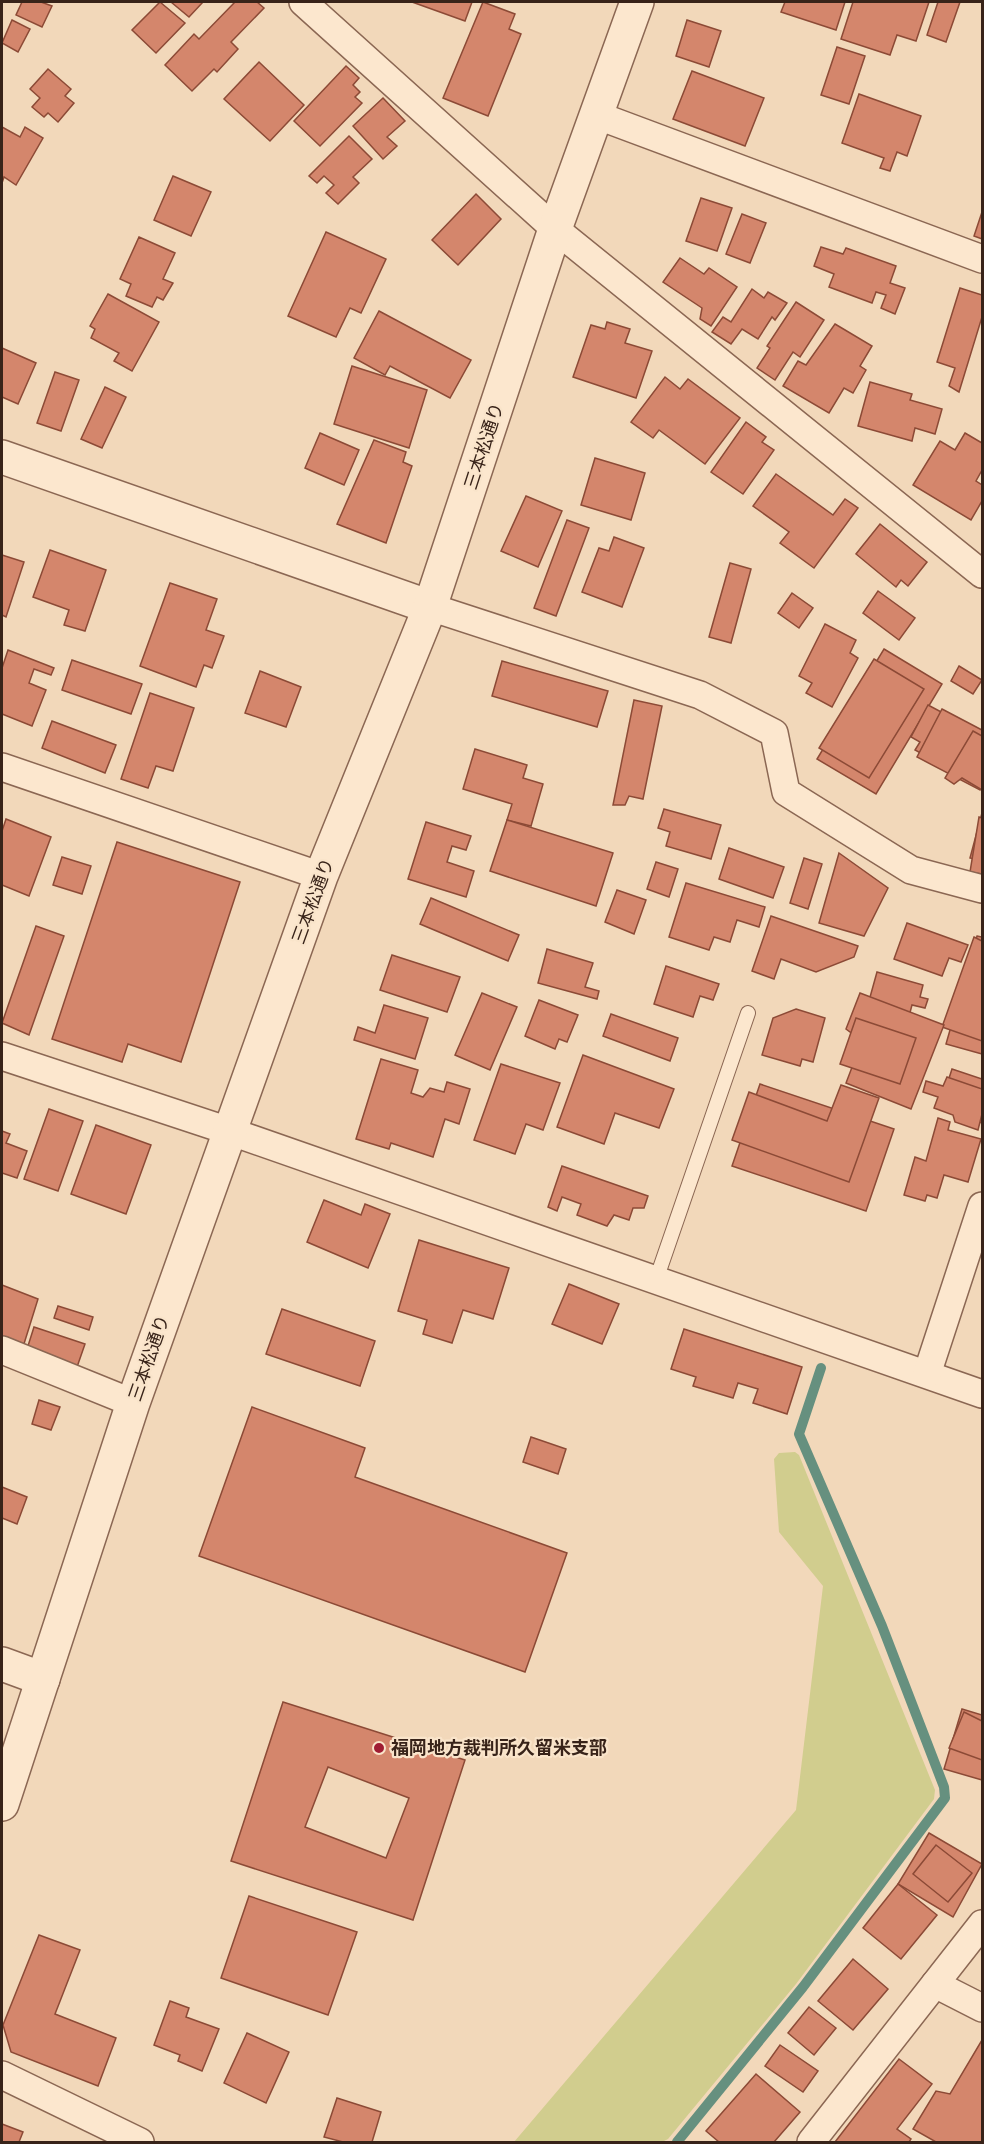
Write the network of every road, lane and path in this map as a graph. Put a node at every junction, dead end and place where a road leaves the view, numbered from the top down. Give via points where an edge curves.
1 (303, 2) edge
2 (637, 2) edge
3 (596, 115) junction
4 (555, 229) junction
5 (982, 259) edge
6 (2, 457) edge
7 (982, 574) edge
8 (430, 607) junction
9 (2, 767) edge
10 (321, 876) junction
11 (982, 889) edge
12 (748, 1013) dead end
13 (2, 1056) edge
14 (229, 1131) junction
15 (982, 1206) edge
16 (656, 1280) junction
17 (2, 1350) edge
18 (927, 1374) junction
19 (982, 1394) edge
20 (133, 1403) junction
21 (2, 1664) edge
22 (43, 1679) junction
23 (2, 1804) edge
24 (982, 1924) edge
25 (935, 1984) junction
26 (982, 2008) edge
27 (2, 2075) edge
28 (140, 2142) edge
29 (811, 2142) edge

1 - 4 street
2 - 3 street, 三本松通り
3 - 4 street, 三本松通り
3 - 5 street
4 - 7 street
4 - 8 street, 三本松通り
6 - 8 street
8 - 10 street, 三本松通り
8 - 11 street via 711,700 774,733 786,792 910,870
9 - 10 street
10 - 14 street, 三本松通り
12 - 16 lane
13 - 14 street
14 - 16 street
14 - 20 street, 三本松通り
15 - 18 street
16 - 18 street
17 - 20 street
18 - 19 street
20 - 22 street, 三本松通り
21 - 22 street
22 - 23 street, 三本松通り
24 - 25 street
25 - 26 street
25 - 29 street
27 - 28 street

